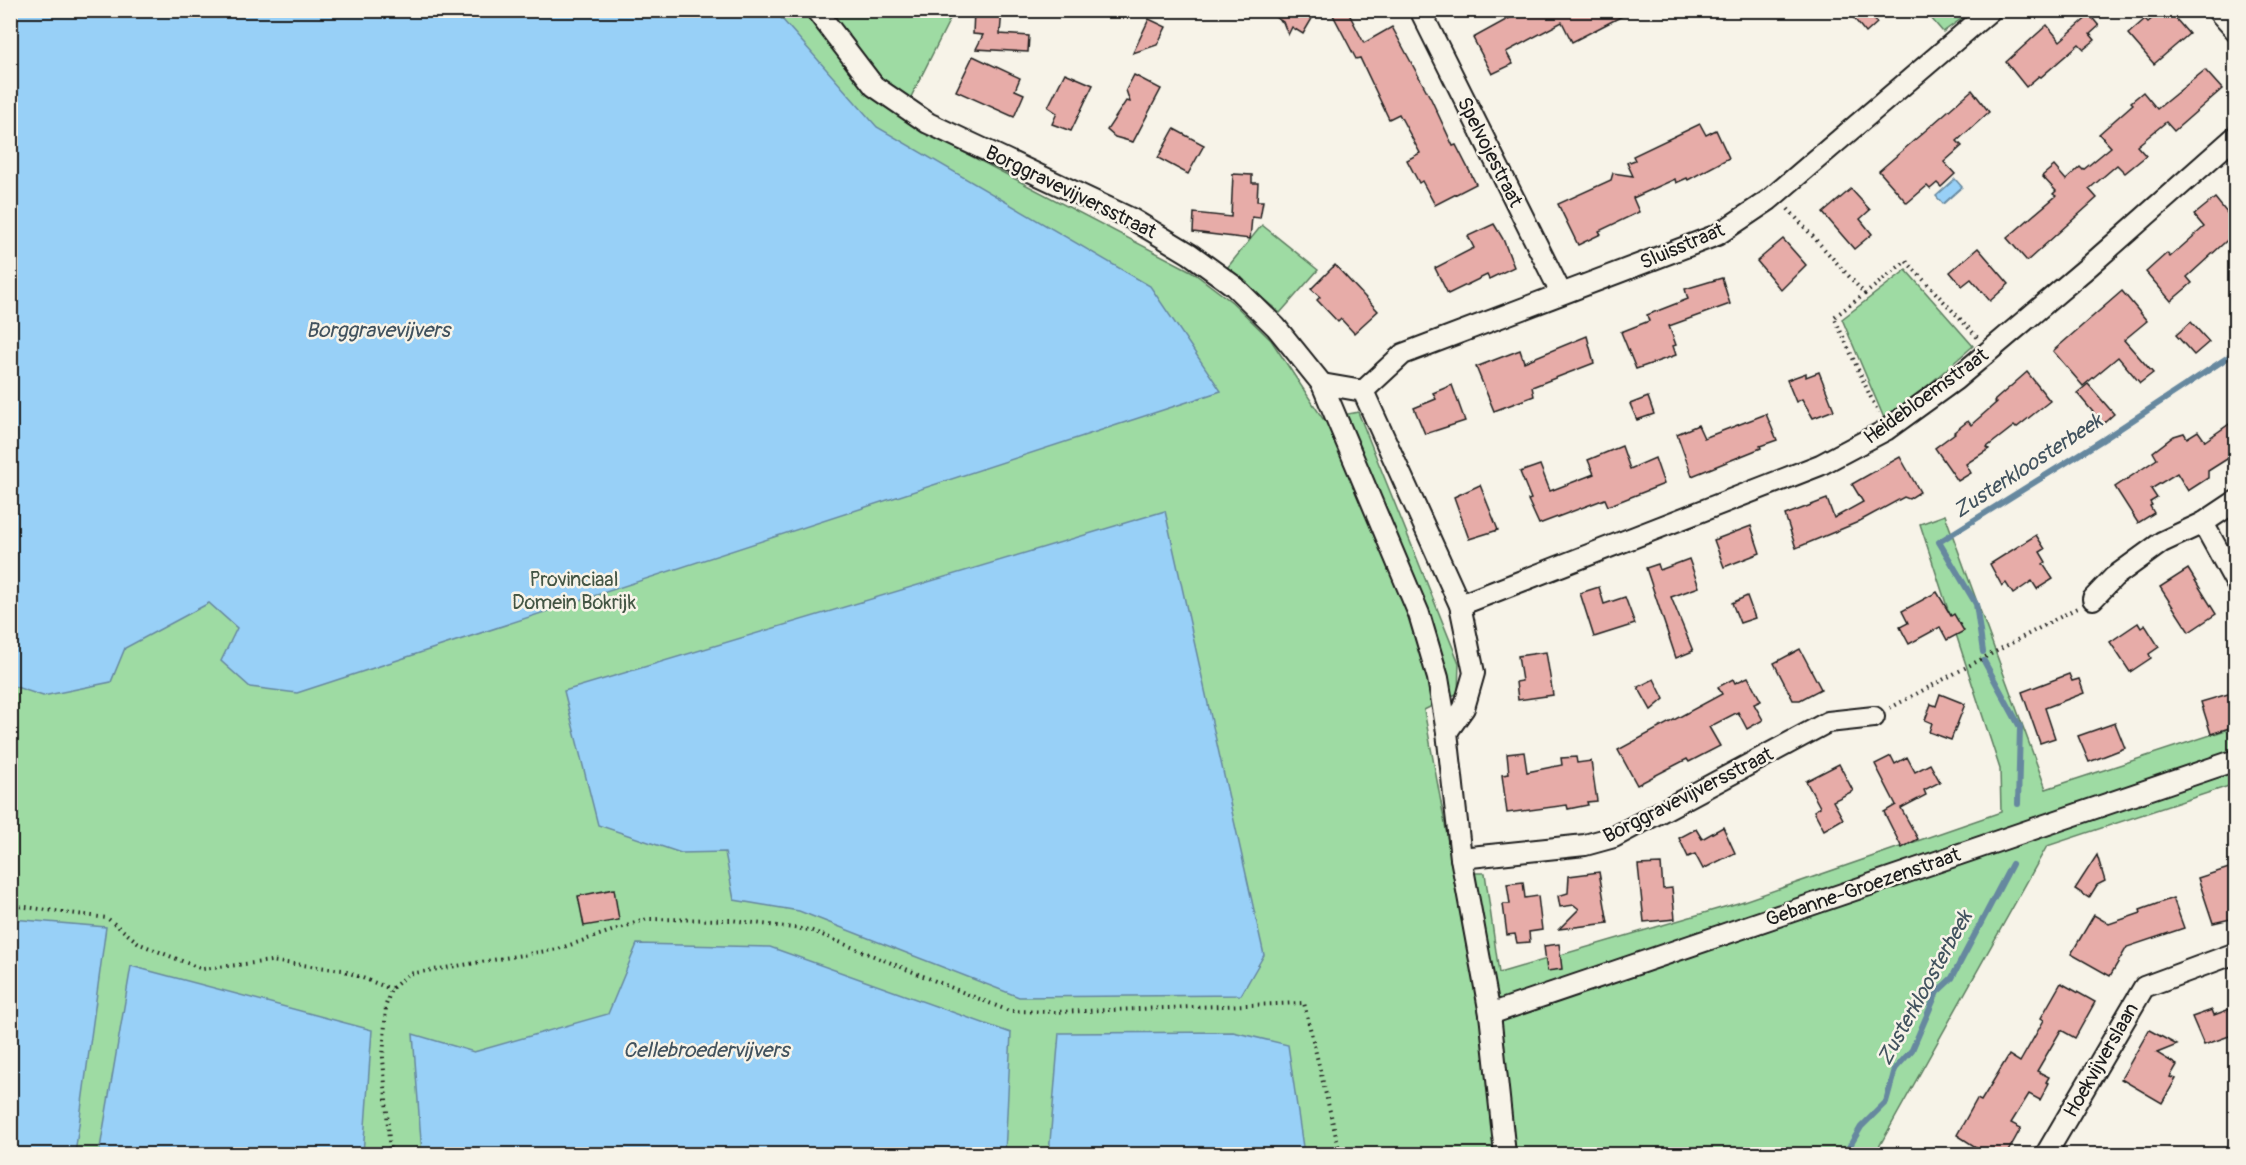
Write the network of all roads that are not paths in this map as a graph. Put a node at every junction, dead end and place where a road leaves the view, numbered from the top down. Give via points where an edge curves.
1 (816, 10) edge
2 (1420, 10) edge
3 (1991, 10) edge
4 (2217, 10) edge
5 (2235, 31) edge
6 (2235, 136) edge
7 (1561, 293) junction
8 (1322, 384) junction
9 (1363, 391) junction
10 (2235, 501) edge
11 (2203, 523) junction
12 (2235, 583) edge
13 (2093, 599) road end
14 (1460, 605) junction
15 (1874, 717) road end
16 (1447, 732) junction
17 (2235, 760) edge
18 (1461, 858) junction
19 (2235, 953) edge
20 (1490, 1014) junction
21 (1505, 1155) edge
22 (2046, 1155) edge

1 - 8 street, Borggravevijversstraat via 874,87 928,123 1132,219 1190,254 1243,294 1276,327
2 - 7 street, Spelvojestraat
3 - 7 street, Sluisstraat via 1775,195 1717,235
4 - 5 street
6 - 14 street, Heidebloemstraat via 1990,351 1886,430 1820,465
7 - 9 street, Sluisstraat via 1403,354
8 - 9 street
8 - 16 street, Borggravevijversstraat via 1419,614
9 - 14 street
10 - 11 street
11 - 12 street
11 - 13 street via 2162,542 2114,577
14 - 16 street via 1474,673 1464,708
15 - 18 street, Borggravevijversstraat via 1828,722 1614,837 1585,845
16 - 18 street, Borggravevijversstraat
17 - 20 street, Gebanne-Groezenstraat
18 - 20 street, Borggravevijversstraat
19 - 22 street, Hoekvijverslaan via 2144,987
20 - 21 street, Borggravevijversstraat

